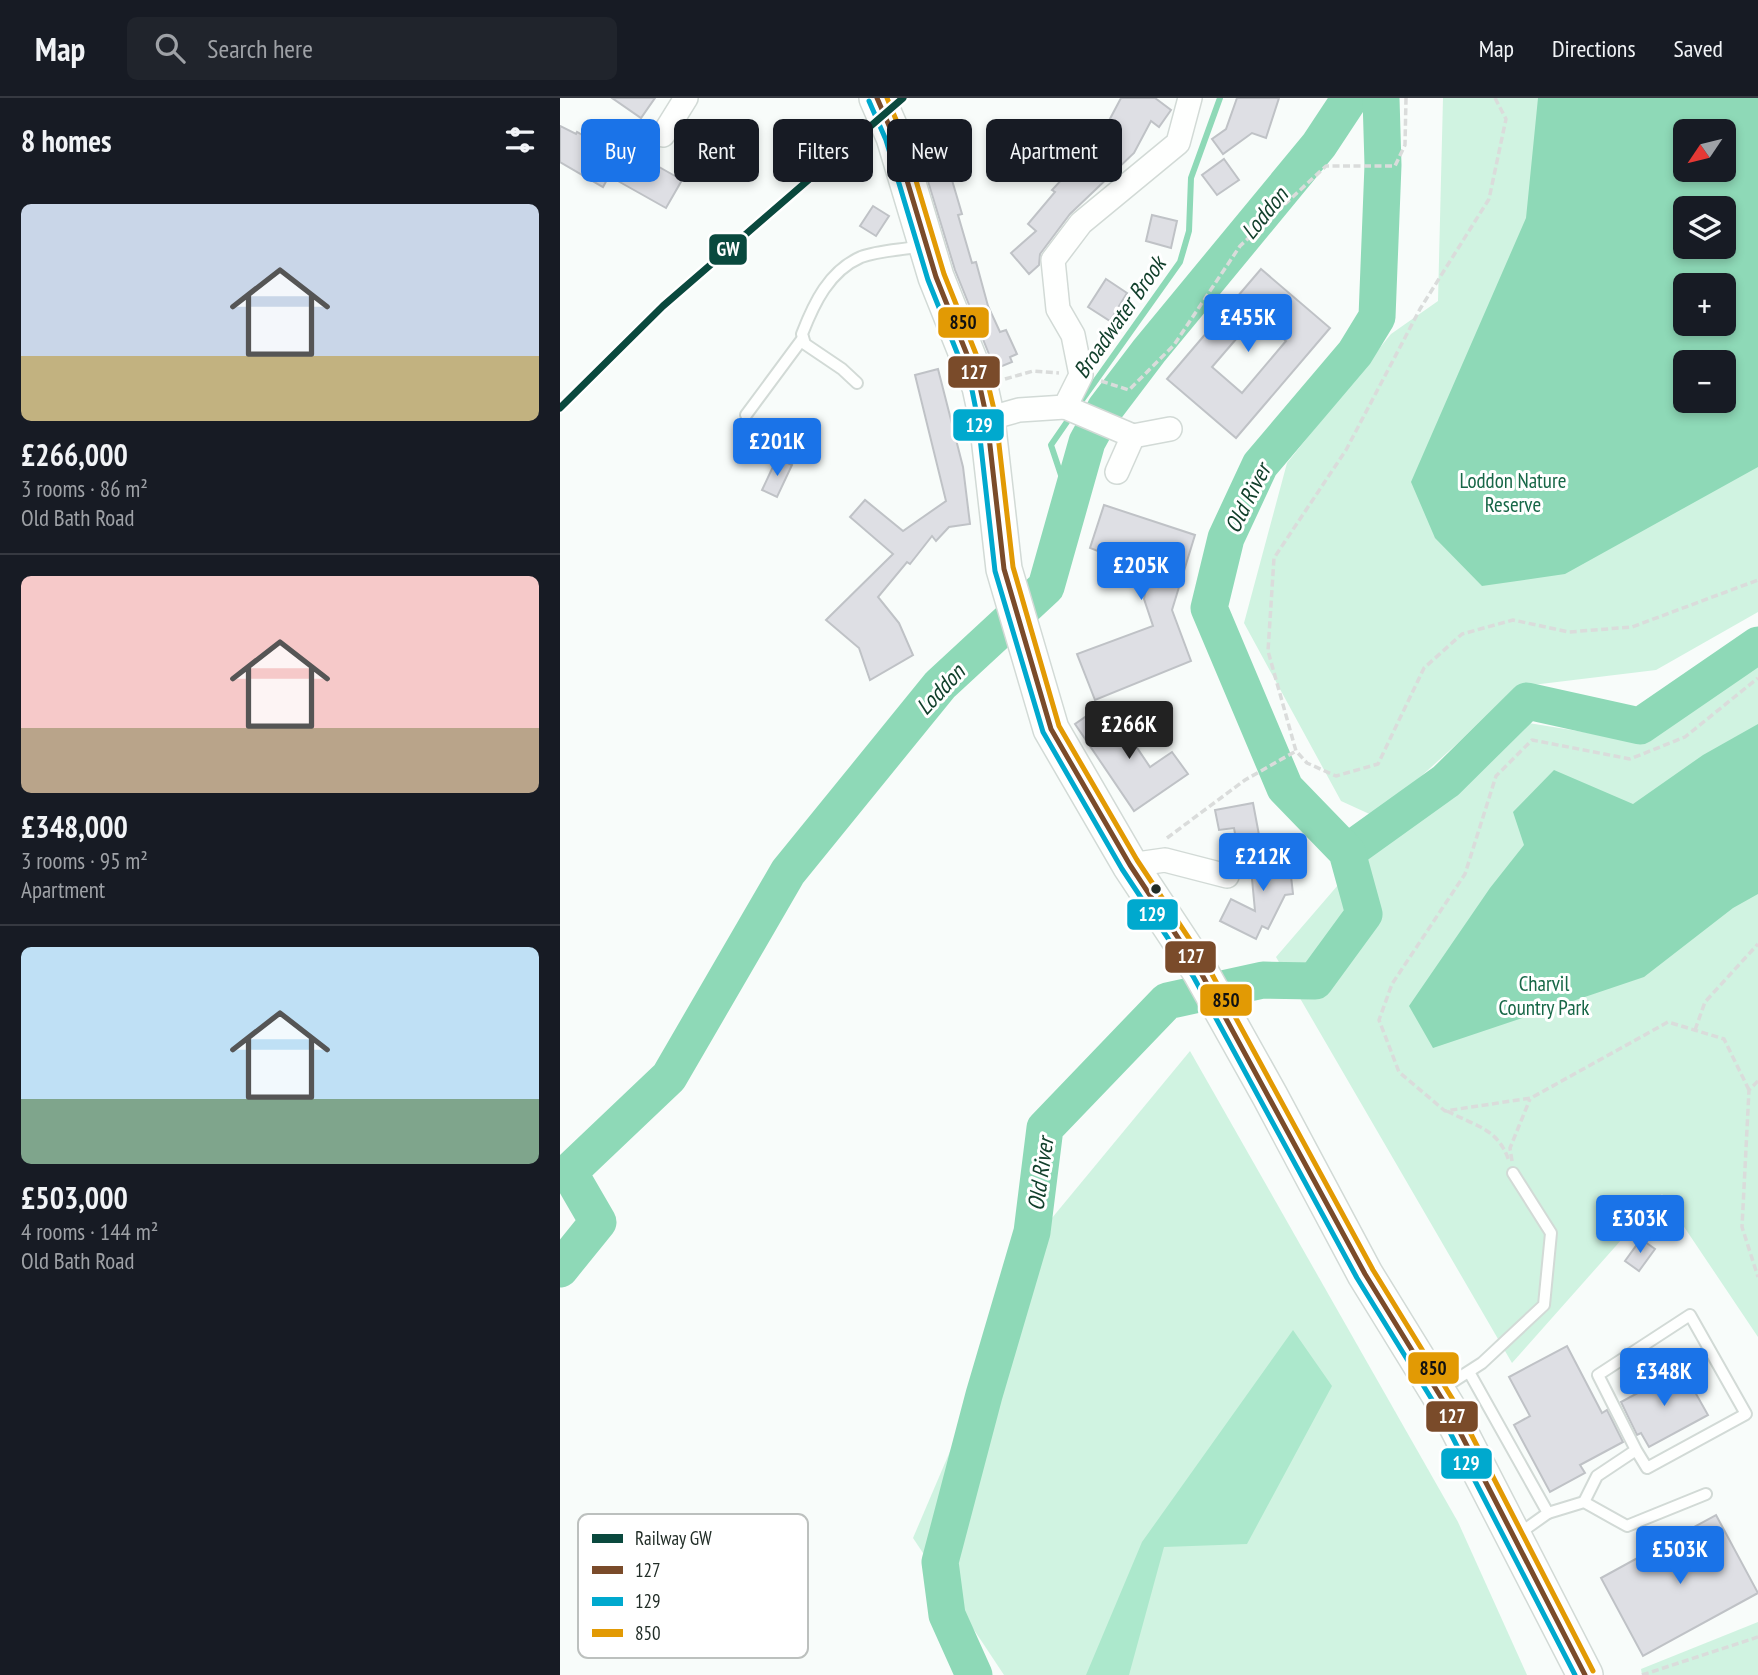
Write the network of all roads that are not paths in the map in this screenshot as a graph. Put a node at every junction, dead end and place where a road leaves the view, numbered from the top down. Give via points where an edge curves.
1 (687, 98) edge
2 (877, 98) edge
3 (1190, 98) edge
4 (663, 135) dead end
5 (928, 245) junction
6 (803, 338) junction
7 (857, 383) dead end
8 (984, 403) junction
9 (1067, 408) junction
10 (746, 415) dead end
11 (1170, 429) dead end
12 (1127, 433) junction
13 (1117, 472) dead end
14 (1130, 865) junction
15 (1227, 876) dead end
16 (1513, 1173) road end
17 (1469, 1372) junction
18 (1438, 1392) junction
19 (1636, 1450) junction
20 (1706, 1494) dead end
21 (1584, 1502) junction
22 (1548, 1513) junction
23 (1514, 1537) junction
24 (1585, 1675) edge

1 - 4 street
2 - 5 main road
3 - 9 street via 1178,144 1081,223 1053,260 1058,309 1073,335 1081,375
5 - 6 lane via 862,257 831,277 810,312
5 - 8 main road
6 - 7 lane
6 - 10 lane
8 - 9 street via 1019,410
8 - 14 main road via 1003,569 1051,729
9 - 12 street
11 - 12 street
12 - 13 street
14 - 15 street via 1165,860
14 - 18 main road via 1199,971 1365,1274
16 - 17 lane via 1551,1233 1544,1305
17 - 18 lane
17 - 22 lane
18 - 23 main road
19 - 19 lane via 1598,1376 1690,1315 1746,1414 1647,1468
19 - 21 lane via 1597,1476
20 - 21 lane via 1627,1527
21 - 22 lane
22 - 23 lane
23 - 24 main road

